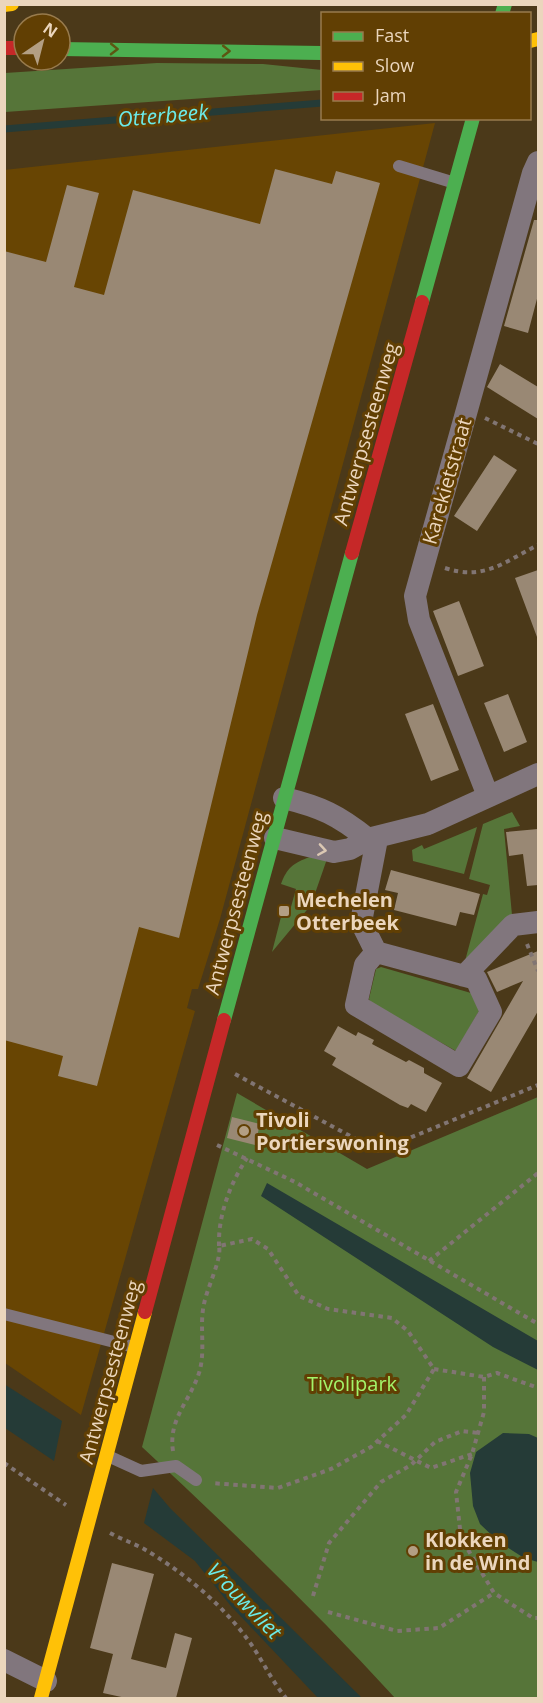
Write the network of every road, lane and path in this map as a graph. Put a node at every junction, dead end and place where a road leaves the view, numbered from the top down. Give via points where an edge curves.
1 (12, 4) edge
2 (4, 5) edge
3 (72, 49) edge
4 (321, 53) edge
5 (472, 120) edge
6 (538, 162) edge
7 (399, 166) dead end
8 (456, 183) junction
9 (466, 412) junction
10 (538, 444) edge
11 (538, 545) edge
12 (424, 561) junction
13 (538, 774) edge
14 (488, 796) junction
15 (285, 798) junction
16 (274, 838) junction
17 (372, 839) junction
18 (529, 923) edge
19 (376, 952) junction
20 (538, 971) edge
21 (464, 976) junction
22 (214, 1063) junction
23 (538, 1085) edge
24 (194, 1134) junction
25 (248, 1158) junction
26 (538, 1173) edge
27 (219, 1246) junction
28 (429, 1261) junction
29 (4, 1314) edge
30 (538, 1324) edge
31 (138, 1348) junction
32 (434, 1369) junction
33 (484, 1377) junction
34 (538, 1388) edge
35 (478, 1433) junction
36 (377, 1441) junction
37 (472, 1454) junction
38 (108, 1456) junction
39 (4, 1463) edge
40 (176, 1466) junction
41 (196, 1480) joint
42 (91, 1521) junction
43 (494, 1593) junction
44 (313, 1596) dead end
45 (328, 1612) dead end
46 (538, 1618) edge
47 (4, 1660) edge
48 (44, 1690) edge
49 (286, 1698) edge

1 - 2 main road
3 -> 4 main road
5 - 8 main road, Antwerpsesteenweg
6 - 9 street, Karekietstraat
7 - 8 lane
8 - 15 main road, Antwerpsesteenweg
9 - 10 path
9 - 12 street, Karekietstraat
11 - 12 path via 480,573 466,574
12 - 14 street, Karekietstraat via 415,607
13 - 14 street
14 - 17 street via 428,824
15 - 16 main road, Antwerpsesteenweg
15 - 17 street via 341,818
16 -> 17 street via 334,852
16 - 22 main road, Antwerpsesteenweg
17 - 19 street via 362,922
18 - 20 path
18 - 21 street via 513,925
19 - 21 street
19 - 21 street via 365,964 356,1005 459,1066 491,1012 476,979
22 - 23 path via 378,1151
22 - 24 main road, Antwerpsesteenweg
24 - 25 path
24 - 31 main road, Antwerpsesteenweg
25 - 27 path via 235,1177 224,1209
25 - 28 path
26 - 28 path
27 - 32 path via 252,1239 268,1249 299,1296 328,1309 392,1318 408,1331
27 - 40 path via 221,1255 204,1305 199,1373 174,1420 171,1440
28 - 30 path
29 - 31 lane
31 - 38 main road, Antwerpsesteenweg
32 - 33 path
32 - 36 path via 406,1415
33 - 34 path via 497,1373
33 - 35 path via 484,1412
35 - 37 path
35 - 44 path via 462,1431 435,1442 411,1465 381,1482 329,1543
36 - 37 path via 431,1468
36 - 41 path via 331,1469 278,1488 225,1486
37 - 43 path via 456,1492 461,1538
38 - 40 lane via 141,1471
38 - 42 main road, Antwerpsesteenweg
39 - 42 path
40 - 41 lane
42 - 48 main road, Antwerpsesteenweg
42 - 49 path via 143,1548 213,1602 248,1640 273,1684
43 - 45 path via 439,1628 397,1631
43 - 46 path
47 - 48 street

